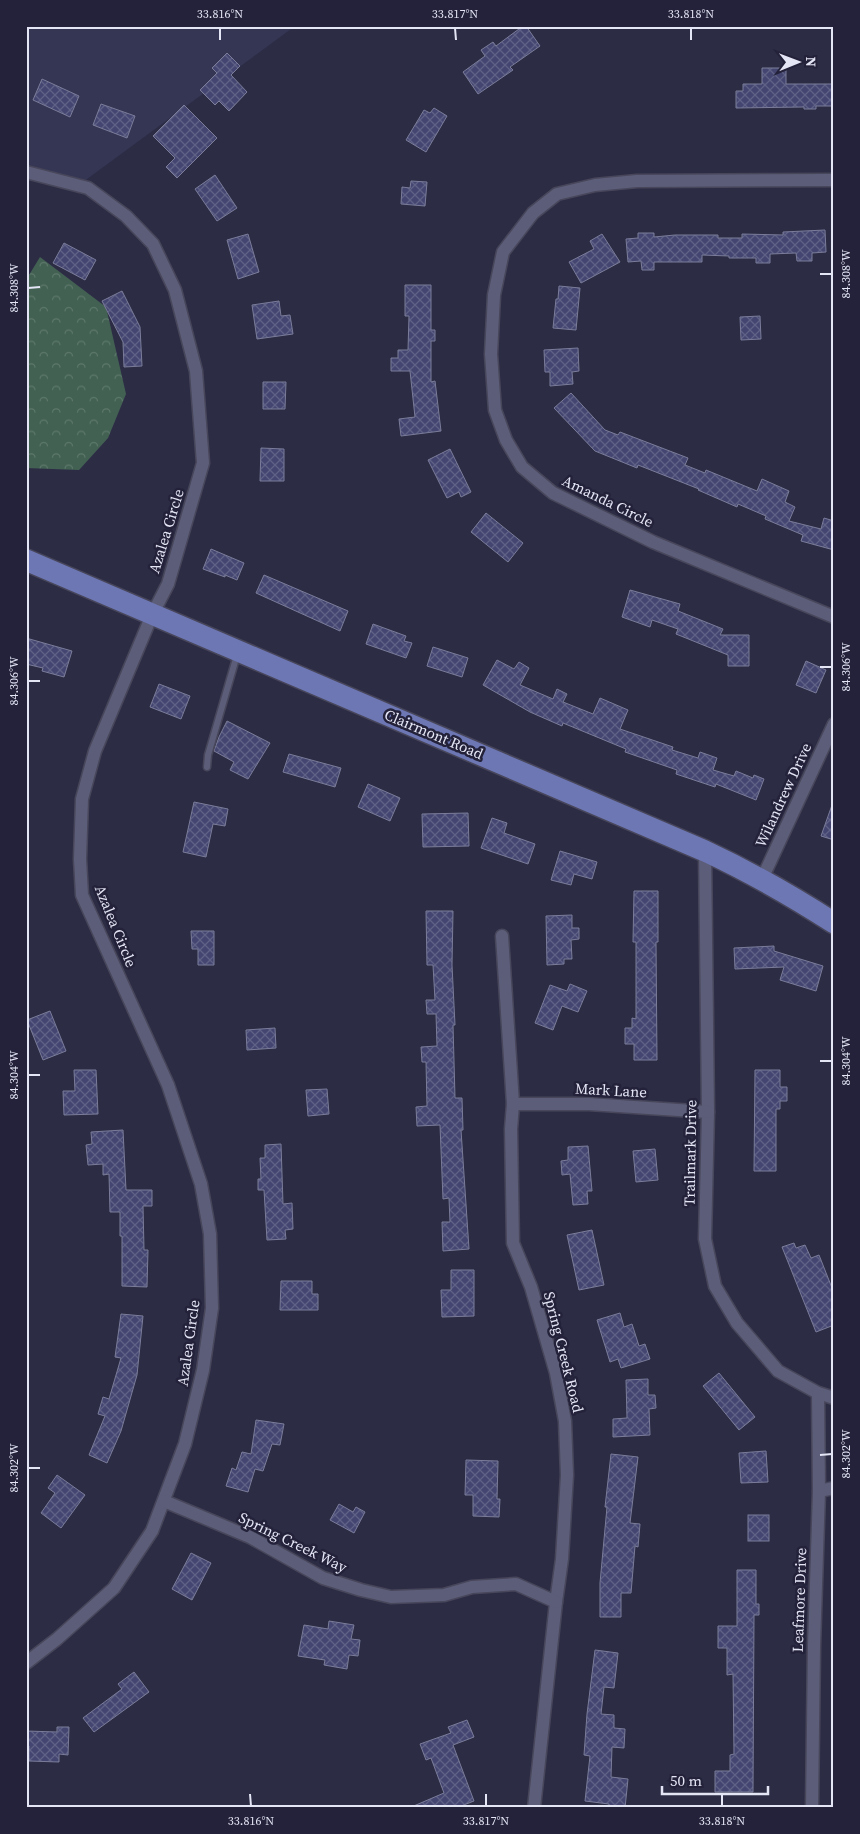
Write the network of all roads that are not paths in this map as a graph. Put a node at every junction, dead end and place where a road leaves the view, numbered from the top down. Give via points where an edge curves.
1 (26, 172) edge
2 (834, 180) edge
3 (26, 560) edge
4 (152, 614) junction
5 (834, 617) edge
6 (238, 651) junction
7 (834, 724) edge
8 (207, 767) dead end
9 (706, 851) junction
10 (762, 879) junction
11 (834, 923) edge
12 (502, 936) dead end
13 (514, 1104) junction
14 (708, 1112) junction
15 (818, 1393) junction
16 (834, 1398) edge
17 (834, 1488) edge
18 (819, 1492) junction
19 (164, 1501) junction
20 (556, 1602) junction
21 (26, 1663) edge
22 (534, 1808) edge
23 (812, 1808) edge

1 - 4 street, Azalea Circle via 88,188 126,216 153,244 175,290 196,371 203,464 168,584
2 - 5 street, Amanda Circle via 637,181 595,185 557,194 533,213 503,252 494,295 491,354 496,410 506,440 522,467 553,493 653,542
3 - 4 main road, Clairmont Road
4 - 6 main road, Clairmont Road
4 - 19 street, Azalea Circle via 95,751 82,799 80,859 82,895 168,1085 201,1184 210,1234 212,1308 203,1370 185,1444
6 - 8 lane
6 - 9 main road, Clairmont Road
7 - 10 street, Wilandrew Drive
9 - 10 main road, Clairmont Road
9 - 14 street, Trailmark Drive
10 - 11 main road, Clairmont Road
12 - 13 street, Spring Creek Road
13 - 14 street, Mark Lane via 589,1104
13 - 20 street, Spring Creek Road via 511,1129 513,1243 531,1287 556,1373 565,1421 567,1475
14 - 15 street, Trailmark Drive via 705,1239 715,1286 737,1323 778,1371
15 - 16 street, Trailmark Drive
15 - 18 street, Leafmore Drive
17 - 18 street
18 - 23 street, Leafmore Drive
19 - 20 street, Spring Creek Way via 250,1537 323,1578 361,1590 390,1596 444,1595 472,1587 516,1584
19 - 21 street, Azalea Circle via 152,1531 114,1588
20 - 22 street, Spring Creek Road

